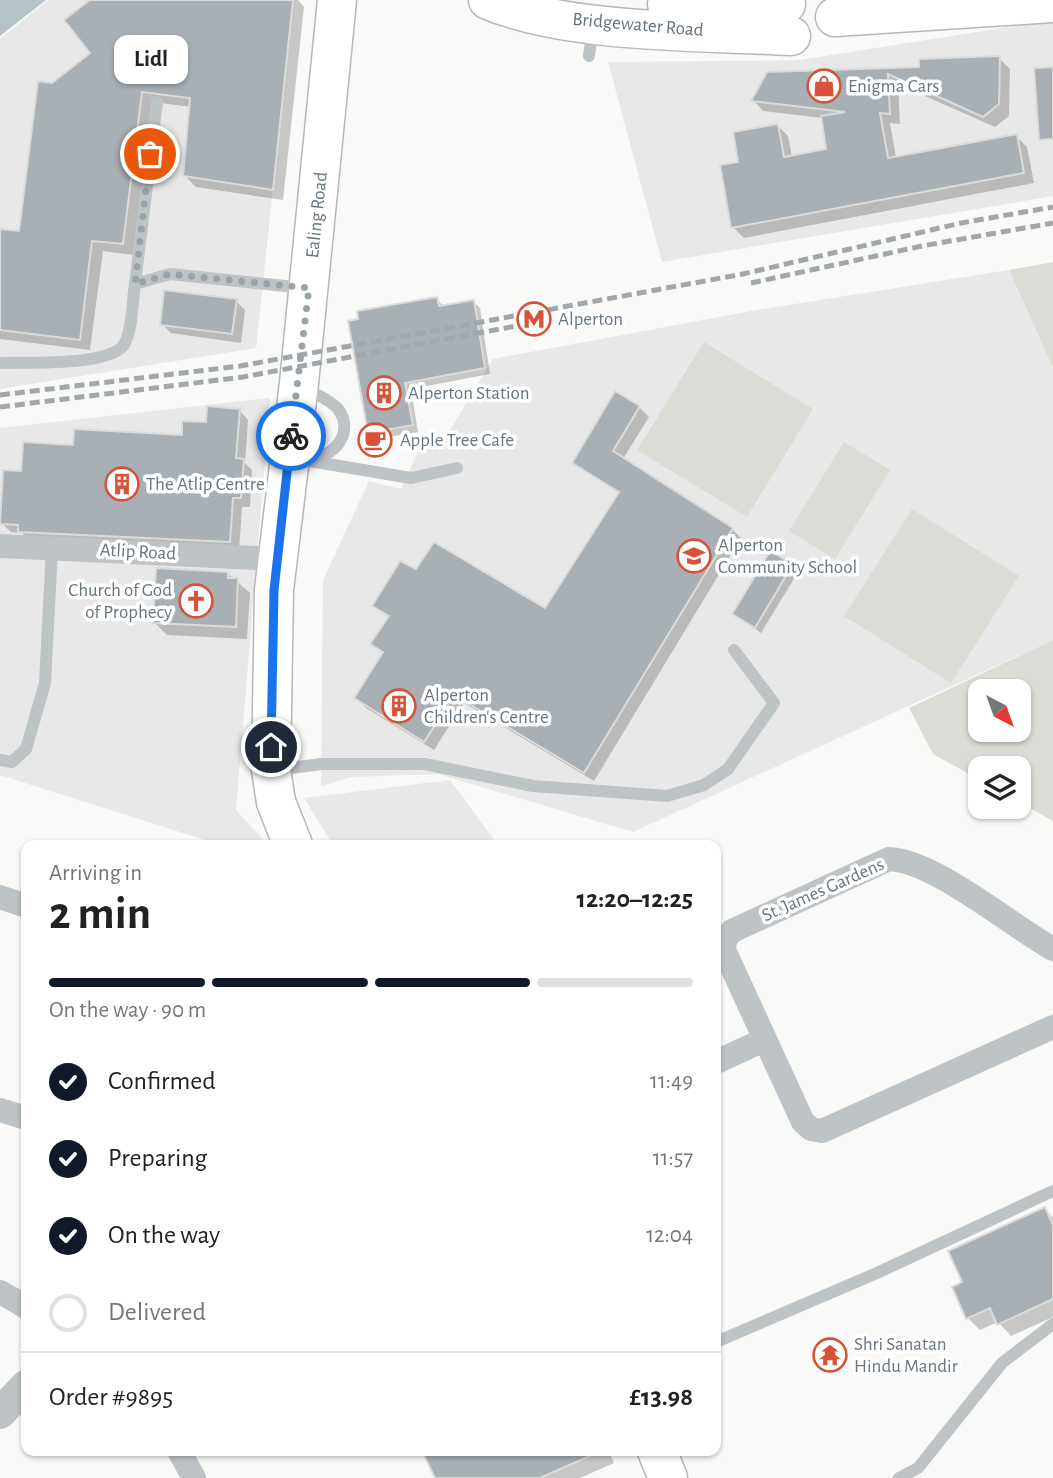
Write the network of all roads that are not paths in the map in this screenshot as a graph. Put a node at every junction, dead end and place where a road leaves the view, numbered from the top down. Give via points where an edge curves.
1 (337, 0) edge
2 (488, 0) edge
3 (1053, 3) edge
4 (832, 9) edge
5 (788, 13) edge
6 (586, 22) edge
7 (156, 102) dead end
8 (135, 284) junction
9 (309, 288) junction
10 (0, 363) edge
11 (299, 383) junction
12 (289, 458) junction
13 (457, 468) dead end
14 (0, 546) edge
15 (52, 548) junction
16 (276, 559) junction
17 (734, 650) dead end
18 (0, 760) edge
19 (271, 771) junction
20 (291, 840) edge
21 (0, 897) edge
22 (21, 904) edge
23 (1053, 948) edge
24 (1053, 1027) edge
25 (764, 1040) junction
26 (721, 1060) edge
27 (0, 1111) edge
28 (21, 1117) edge
29 (1053, 1191) edge
30 (0, 1292) edge
31 (21, 1304) edge
32 (1053, 1324) edge
33 (721, 1340) edge
34 (21, 1391) edge
35 (0, 1413) edge
36 (182, 1456) edge
37 (659, 1456) edge
38 (194, 1478) edge
39 (667, 1478) edge
40 (900, 1478) edge

1 - 9 main road, Ealing Road
2 - 6 main road, Bridgewater Road
3 - 4 main road
4 - 5 main road, Bridgewater Road via 831,30 816,41 798,41
5 - 6 main road, Bridgewater Road via 695,6
7 - 8 lane
8 - 9 lane via 170,274
8 - 10 lane via 124,345 114,353 90,359
9 - 11 main road, Ealing Road
11 - 12 main road, Ealing Road
11 - 12 lane via 337,408 344,420 343,438 324,457
12 - 13 lane via 411,478
12 - 16 main road, Ealing Road
14 - 15 street, Atlip Road
15 - 16 street, Atlip Road
15 - 18 lane via 45,683 26,749 12,762
16 - 19 main road, Ealing Road
17 - 19 lane via 774,703 728,769 704,785 667,796 533,786 425,764 321,764
19 - 20 main road, Ealing Road via 276,802
21 - 22 street
23 - 25 street, St. James Gardens via 934,874 888,859 733,931 725,940 724,950
24 - 25 street, St. James Gardens via 822,1131 803,1122
25 - 26 street
27 - 28 street
29 - 33 lane
30 - 31 street
32 - 40 lane via 1002,1363 918,1468
34 - 35 street
36 - 38 street
37 - 39 main road

